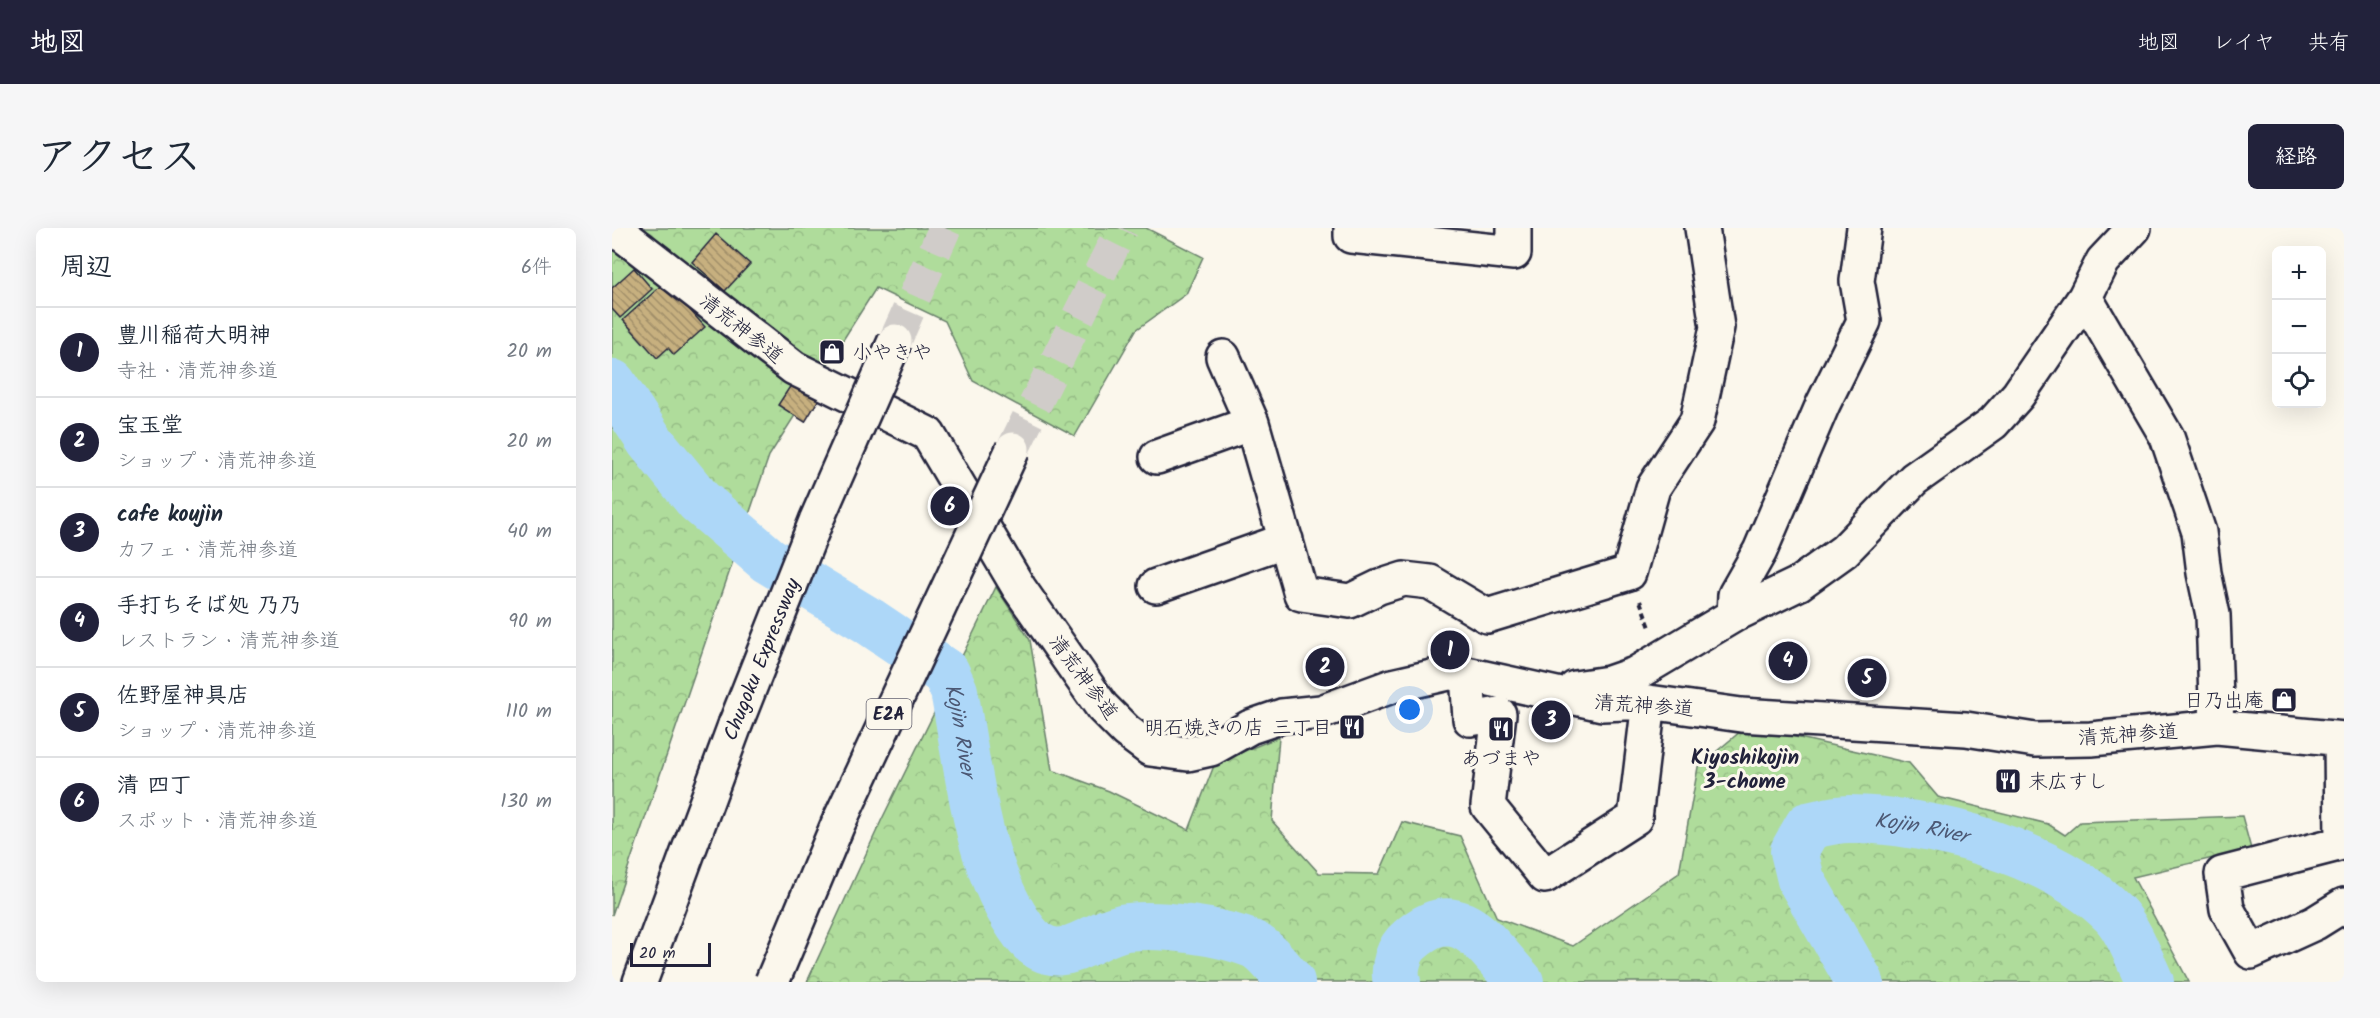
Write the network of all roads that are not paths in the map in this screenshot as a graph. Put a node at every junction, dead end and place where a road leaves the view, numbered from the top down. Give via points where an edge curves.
1 (614, 228) edge
2 (1350, 228) edge
3 (1514, 228) edge
4 (1702, 228) edge
5 (1863, 228) edge
6 (2134, 228) edge
7 (2085, 297) junction
8 (895, 341) tunnel mouth
9 (1223, 357) dead end
10 (1252, 423) junction
11 (1013, 449) tunnel mouth
12 (1157, 457) dead end
13 (1286, 540) junction
14 (1156, 586) dead end
15 (1734, 615) junction
16 (1467, 674) junction
17 (1550, 694) junction
18 (1649, 702) junction
19 (2217, 727) junction
20 (2343, 739) edge
21 (2344, 905) edge
22 (640, 982) edge
23 (772, 982) edge

1 - 16 main road, 清荒神参道 via 794,368 928,434 1019,588 1102,707 1150,749 1200,752 1282,716 1322,712 1392,686 1449,673
2 - 3 main road via 1351,236 1514,253
4 - 13 main road via 1717,327 1697,421 1653,488 1629,573 1487,616 1430,582 1404,579 1350,601 1300,594
5 - 15 main road via 1857,281 1864,321 1822,404 1761,550 1735,595
6 - 7 main road via 2103,261
7 - 15 main road via 2018,395 1993,423 1914,479 1844,551 1798,584
7 - 19 main road via 2167,437 2199,532 2213,615
8 - 22 main road, Chugoku Expressway, bridge via 816,521
9 - 10 main road
10 - 12 main road
10 - 13 main road
11 - 23 main road, E2A, bridge via 838,824
13 - 14 main road
15 - 17 main road via 1635,674 1610,683
16 - 17 main road, 清荒神参道
16 - 18 main road via 1470,719 1499,714 1488,806 1545,876 1635,818
17 - 18 main road, 清荒神参道 via 1602,704
18 - 19 main road, 清荒神参道 via 1741,715 1966,729 2035,740
19 - 20 main road, 清荒神参道
20 - 21 main road via 2342,843 2222,874 2227,909 2251,952

